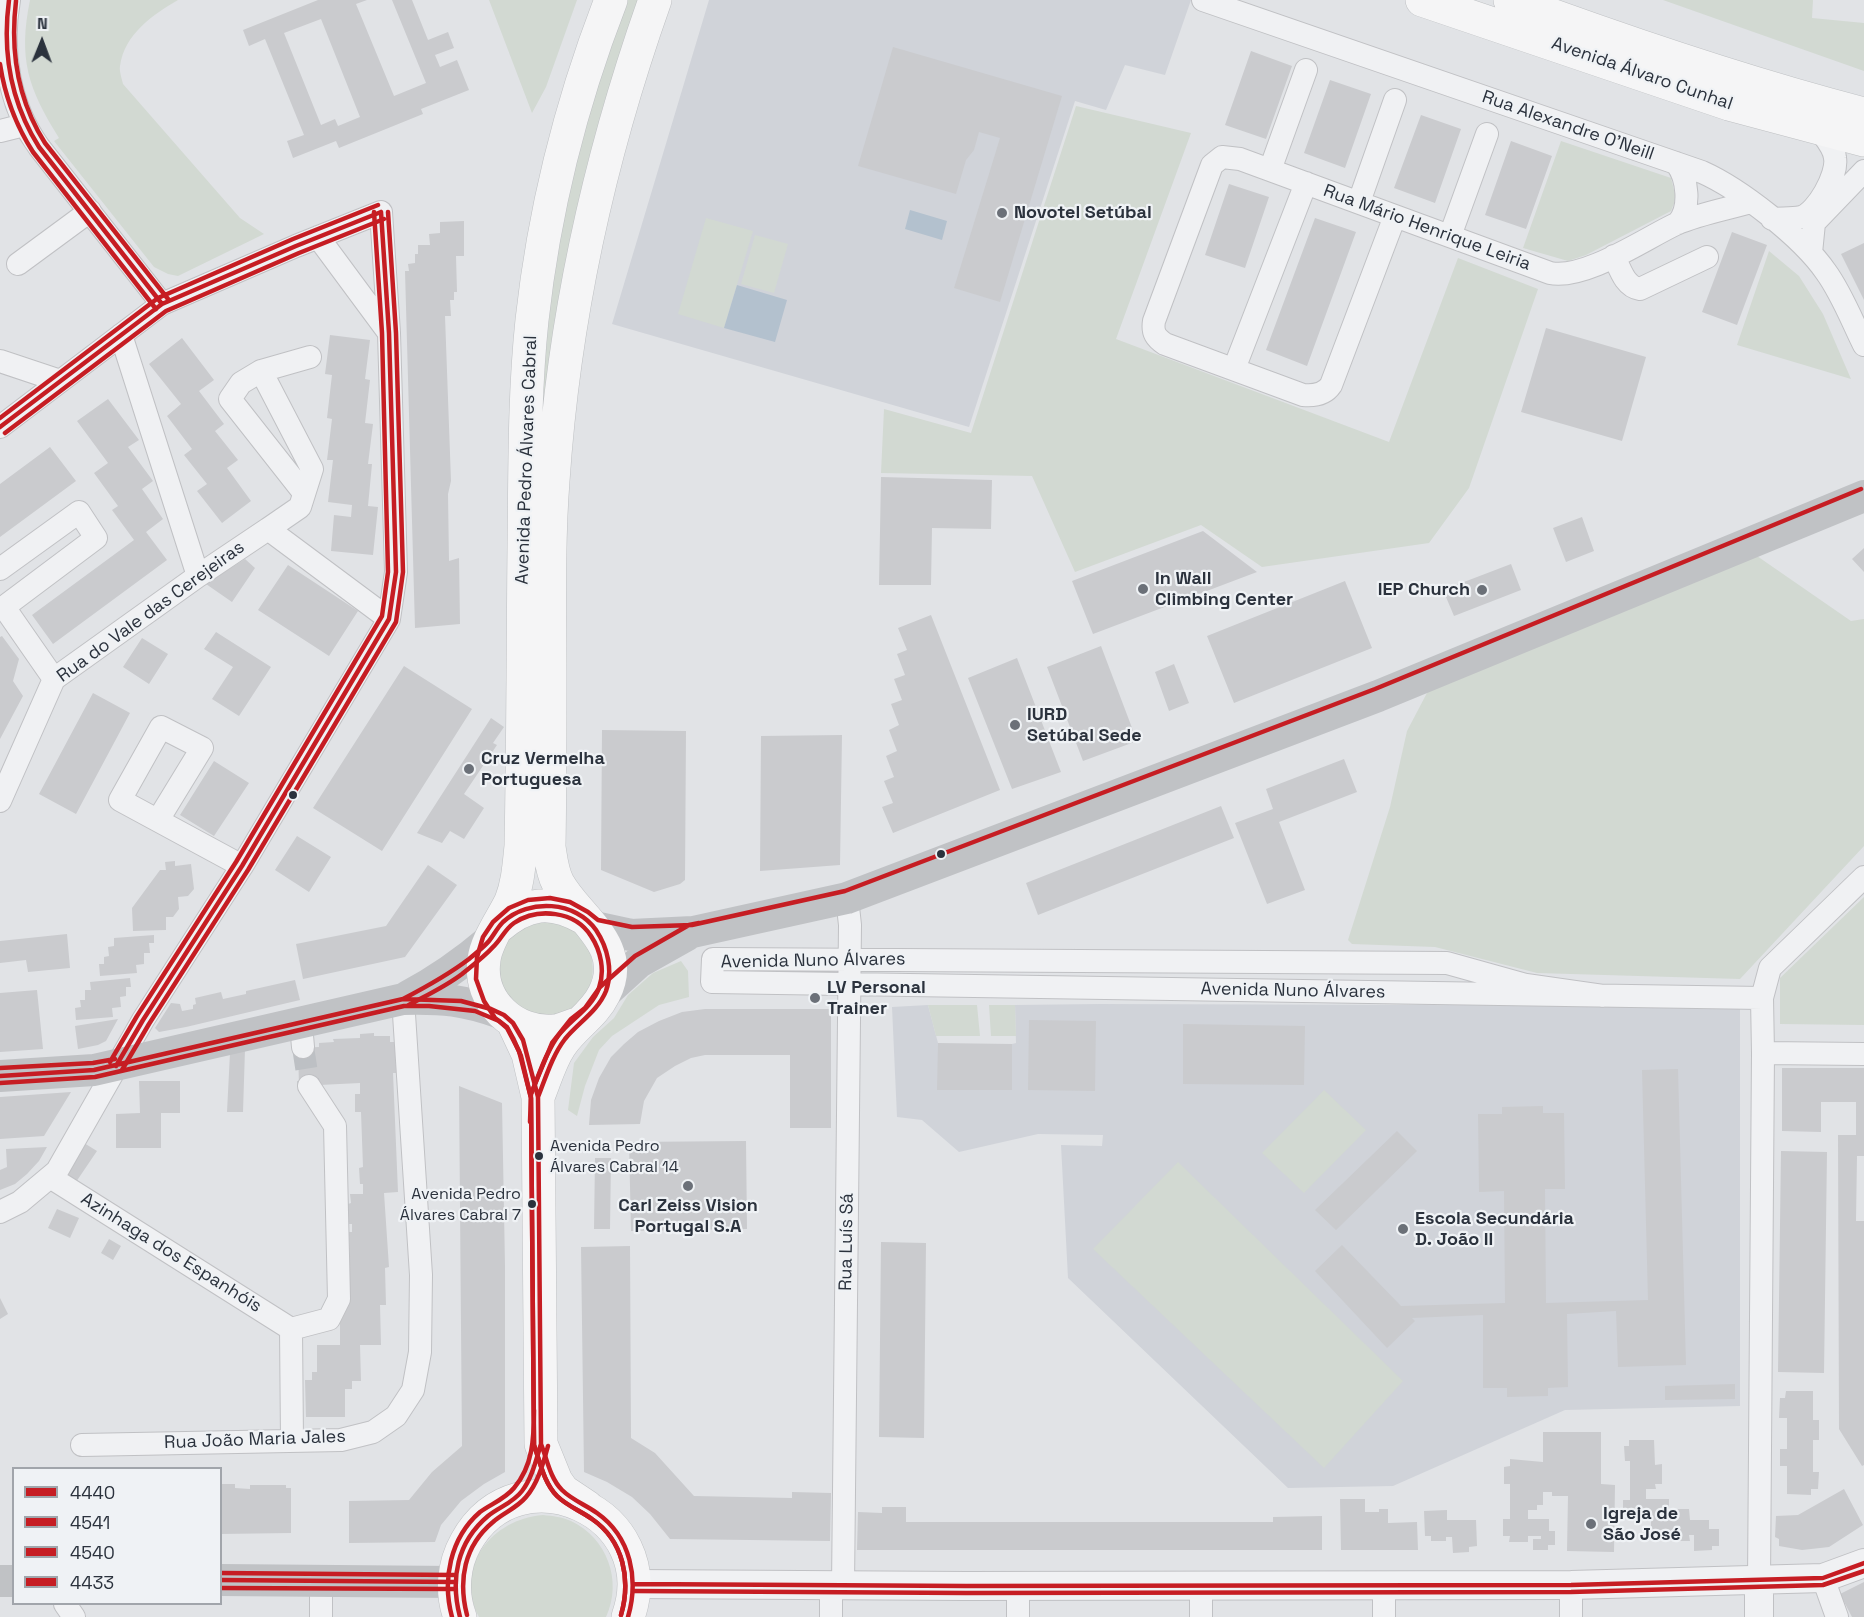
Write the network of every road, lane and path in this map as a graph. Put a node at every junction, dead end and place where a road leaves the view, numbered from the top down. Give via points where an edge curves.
1 (9, 0) edge
2 (598, 0) edge
3 (611, 0) edge
4 (655, 0) edge
5 (673, 0) edge
6 (1203, 0) edge
7 (1422, 0) edge
8 (1510, 0) edge
9 (2, 31) edge
10 (1306, 70) dead end
11 (579, 94) junction
12 (1395, 100) dead end
13 (1864, 114) edge
14 (24, 125) junction
15 (1820, 129) junction
16 (0, 131) edge
17 (1487, 134) dead end
18 (1864, 140) edge
19 (1676, 163) junction
20 (1270, 170) junction
21 (1864, 171) edge
22 (1305, 183) junction
23 (1725, 183) junction
24 (598, 186) junction
25 (1359, 202) junction
26 (1751, 202) junction
27 (90, 211) junction
28 (1395, 216) junction
29 (1772, 219) junction
30 (1678, 223) junction
31 (1450, 236) junction
32 (318, 237) junction
33 (1811, 253) junction
34 (1614, 256) junction
35 (1707, 257) dead end
36 (18, 264) dead end
37 (162, 304) junction
38 (389, 333) junction
39 (121, 335) junction
40 (1864, 345) edge
41 (310, 357) dead end
42 (0, 361) edge
43 (1234, 369) junction
44 (261, 370) junction
45 (60, 381) junction
46 (0, 427) edge
47 (304, 493) junction
48 (1864, 496) edge
49 (268, 529) junction
50 (0, 569) edge
51 (198, 576) junction
52 (2, 608) edge
53 (389, 619) junction
54 (54, 679) junction
55 (0, 801) edge
56 (158, 820) dead end
57 (242, 866) junction
58 (1864, 877) edge
59 (847, 898) junction
60 (589, 922) junction
61 (693, 932) junction
62 (494, 934) junction
63 (850, 960) junction
64 (1447, 963) junction
65 (849, 984) junction
66 (605, 993) junction
67 (1442, 993) junction
68 (1603, 996) junction
69 (1762, 998) junction
70 (403, 999) junction
71 (507, 1018) junction
72 (577, 1024) junction
73 (1763, 1053) junction
74 (1864, 1054) edge
75 (116, 1066) junction
76 (0, 1076) edge
77 (309, 1086) tunnel mouth
78 (538, 1097) junction
79 (50, 1177) junction
80 (0, 1212) edge
81 (291, 1329) junction
82 (292, 1441) junction
83 (541, 1444) junction
84 (82, 1445) dead end
85 (511, 1502) junction
86 (587, 1507) junction
87 (1864, 1563) edge
88 (1823, 1578) junction
89 (222, 1580) edge
90 (321, 1581) junction
91 (1759, 1581) junction
92 (454, 1582) junction
93 (634, 1584) junction
94 (1384, 1585) junction
95 (1571, 1585) junction
96 (837, 1586) junction
97 (1018, 1586) junction
98 (1202, 1586) junction
99 (321, 1617) edge
100 (460, 1617) edge
101 (628, 1617) edge
102 (831, 1617) edge
103 (1018, 1617) edge
104 (1202, 1617) edge
105 (1384, 1617) edge
106 (1571, 1617) edge
107 (1759, 1617) edge
108 (1837, 1617) edge

1 - 9 street
2 - 11 main road
3 - 11 main road, Avenida Pedro Álvares Cabral
4 - 24 main road, Avenida Pedro Álvares Cabral
5 - 24 main road
6 - 19 street, Rua Alexandre O'Neill
7 - 15 main road, Avenida Álvaro Cunhal via 1729,104
8 - 13 main road, Avenida Álvaro Cunhal via 1724,75
9 - 14 street via 9,84
10 - 20 street
11 - 62 main road, Avenida Pedro Álvares Cabral via 552,197 532,319 525,441 521,846 512,898
12 - 25 street
14 - 16 street
14 - 27 street
15 - 18 main road, Avenida Álvaro Cunhal
15 - 29 street via 1834,152 1832,179 1818,203 1804,216
17 - 31 street
19 - 23 street, Rua Alexandre O'Neill
19 - 30 street via 1684,176 1686,200 1684,216
20 - 22 street, Rua Mário Henrique Leiria
20 - 43 street, Rua Mário Henrique Leiria via 1222,157 1212,165 1153,326 1156,337 1165,344
21 - 33 street via 1814,223
22 - 25 street, Rua Mário Henrique Leiria
22 - 43 street
23 - 26 street, Rua Alexandre O'Neill
23 - 30 street, Rua Mário Henrique Leiria
24 - 60 main road, Avenida Pedro Álvares Cabral via 564,369 550,526 549,847 558,882
25 - 28 street, Rua Mário Henrique Leiria
26 - 29 street, Rua Alexandre O'Neill
26 - 30 street, Rua Mário Henrique Leiria
27 - 36 street
27 - 37 street
28 - 31 street, Rua Mário Henrique Leiria
28 - 43 street via 1329,388 1303,395
29 - 33 street, Rua Alexandre O'Neill
30 - 34 street, Rua Mário Henrique Leiria
31 - 34 street, Rua Mário Henrique Leiria via 1560,275
32 - 37 street
32 - 38 street
32 - 38 street via 381,212
33 - 40 street, Rua Alexandre O'Neill via 1834,283
34 - 35 street via 1628,284 1637,289
37 - 39 street
38 - 53 street via 396,572
39 - 45 street
39 - 51 street
41 - 44 street
42 - 45 street
44 - 47 street, Rua do Vale das Cerejeiras via 312,469
44 - 47 street via 241,383 230,399
45 - 46 street
47 - 49 street, Rua do Vale das Cerejeiras via 300,507
48 - 59 main road via 1378,696
49 - 51 street, Rua do Vale das Cerejeiras
49 - 53 street
50 - 52 street via 79,512 96,538
51 - 54 street, Rua do Vale das Cerejeiras
52 - 54 street
53 - 57 street
54 - 55 street, Rua do Vale das Cerejeiras
56 - 57 street
57 - 75 street
58 - 69 street via 1770,968
59 - 61 main road
59 - 63 street, Rua Luís Sá
60 - 61 main road via 631,935
60 - 62 main road via 567,909 549,905 530,907 512,915
60 - 66 main road, Avenida Pedro Álvares Cabral via 604,941 609,958 610,976
61 - 66 main road via 639,962
62 - 70 main road via 460,966
62 - 71 main road, Avenida Pedro Álvares Cabral via 484,958 483,978 490,997
63 - 64 street, Avenida Nuno Álvares
63 - 65 street, Rua Luís Sá
63 - 65 street, Avenida Nuno Álvares via 713,959 712,982
64 - 67 street via 1456,979
64 - 68 street, Avenida Nuno Álvares via 1526,985
65 - 67 street, Avenida Nuno Álvares
65 - 96 street, Rua Luís Sá
66 - 72 main road, Avenida Pedro Álvares Cabral via 591,1013
67 - 68 street, Avenida Nuno Álvares
68 - 69 street, Avenida Nuno Álvares
69 - 73 street
70 - 71 main road via 469,1002
70 - 75 main road via 302,1036
70 - 82 street, Rua João Maria Jales via 421,1275 420,1352 413,1390 396,1416 373,1432 341,1440
71 - 72 main road via 544,1031
71 - 78 main road, Avenida Pedro Álvares Cabral via 528,1054
72 - 78 main road, Avenida Pedro Álvares Cabral via 559,1047
73 - 74 street
73 - 91 street
75 - 76 main road
75 - 79 street
77 - 81 street via 335,1126 339,1299 329,1319
78 - 83 main road, Avenida Pedro Álvares Cabral
79 - 80 street via 20,1202
79 - 81 street, Azinhaga dos Espanhóis
81 - 82 street
82 - 84 street, Rua João Maria Jales
83 - 85 main road, Avenida Pedro Álvares Cabral via 529,1479
83 - 86 main road, Avenida Pedro Álvares Cabral via 563,1491
85 - 86 main road via 542,1496 573,1500
85 - 92 main road via 489,1515 471,1534 462,1548
86 - 93 main road, Avenida Pedro Álvares Cabral via 612,1526 621,1539
87 - 88 street
88 - 91 street
88 - 108 street
89 - 90 main road
90 - 92 main road
90 - 99 street
91 - 95 street
91 - 107 street
92 - 100 main road
93 - 96 street
93 - 101 main road
94 - 95 street
94 - 98 street
94 - 105 street
95 - 106 street
96 - 97 street
96 - 102 street, Rua Luís Sá
97 - 98 street
97 - 103 street
98 - 104 street

